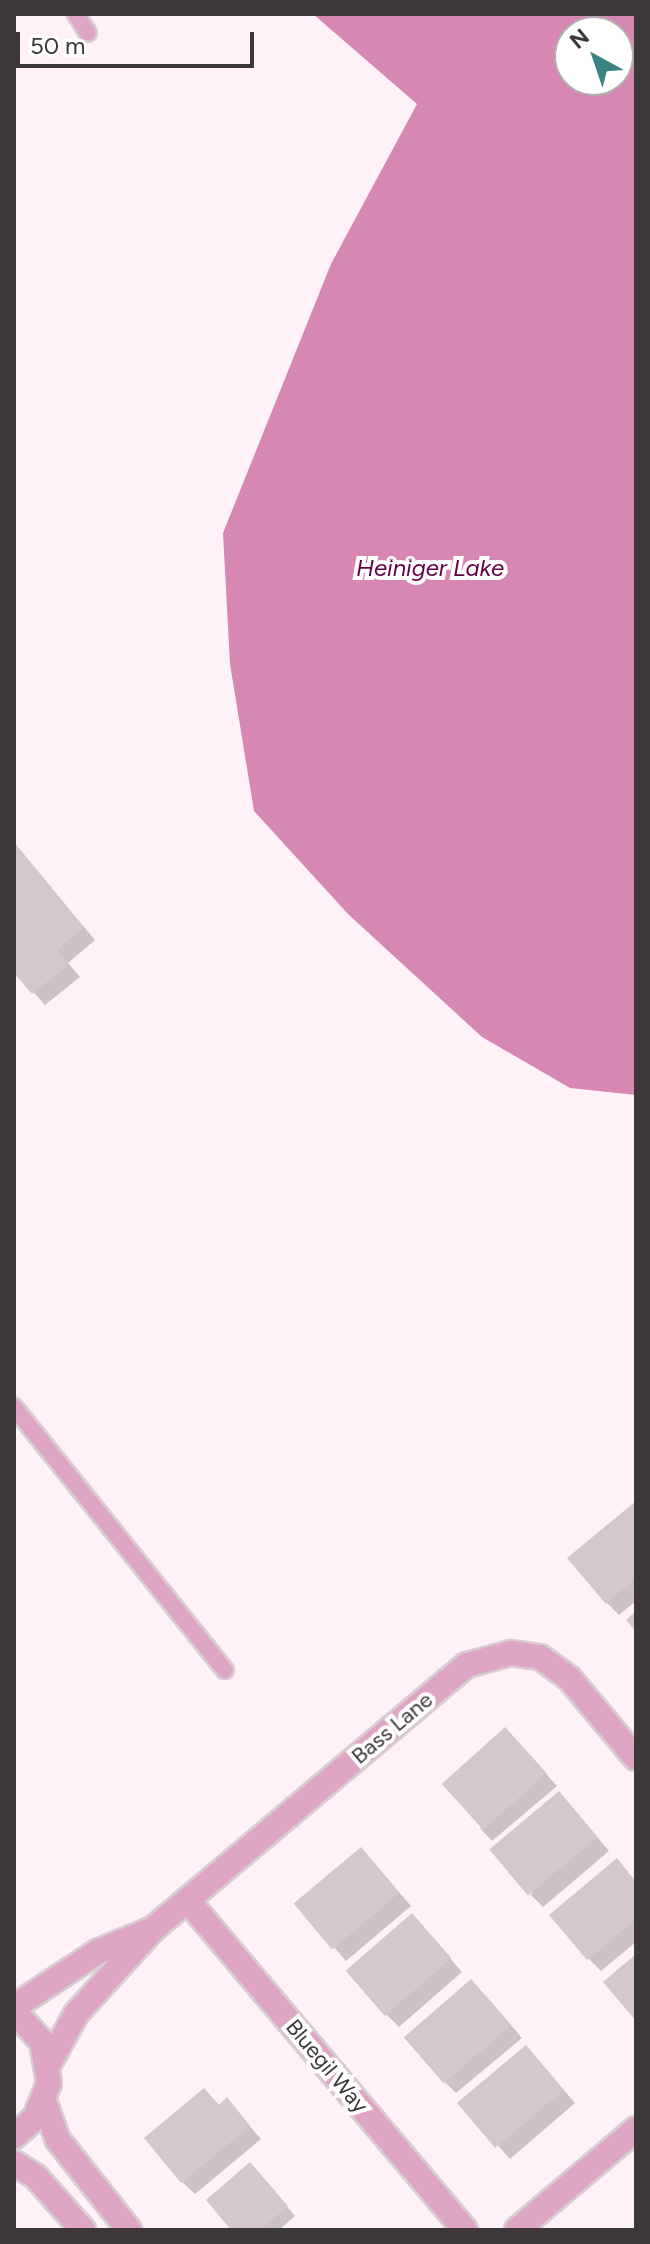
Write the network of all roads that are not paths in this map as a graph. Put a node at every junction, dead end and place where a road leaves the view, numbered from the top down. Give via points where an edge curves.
1 (76, 14) edge
2 (88, 33) dead end
3 (14, 1407) edge
4 (225, 1670) dead end
5 (636, 1758) edge
6 (188, 1901) junction
7 (153, 1929) junction
8 (14, 2009) edge
9 (49, 2064) junction
10 (44, 2101) junction
11 (636, 2129) edge
12 (14, 2136) edge
13 (14, 2163) edge
14 (83, 2230) edge
15 (129, 2230) edge
16 (465, 2230) edge
17 (517, 2230) edge

1 - 2 lane
3 - 4 lane
5 - 6 street, Bass Lane via 569,1678 540,1657 511,1653 467,1665
6 - 7 street, Bass Lane
6 - 16 street, Bluegil Way
7 - 8 street via 99,1951
7 - 9 street via 76,2014
8 - 9 street via 42,2042
9 - 10 street
10 - 12 street via 35,2118
10 - 15 street via 58,2140
11 - 17 street
13 - 14 street via 36,2177

